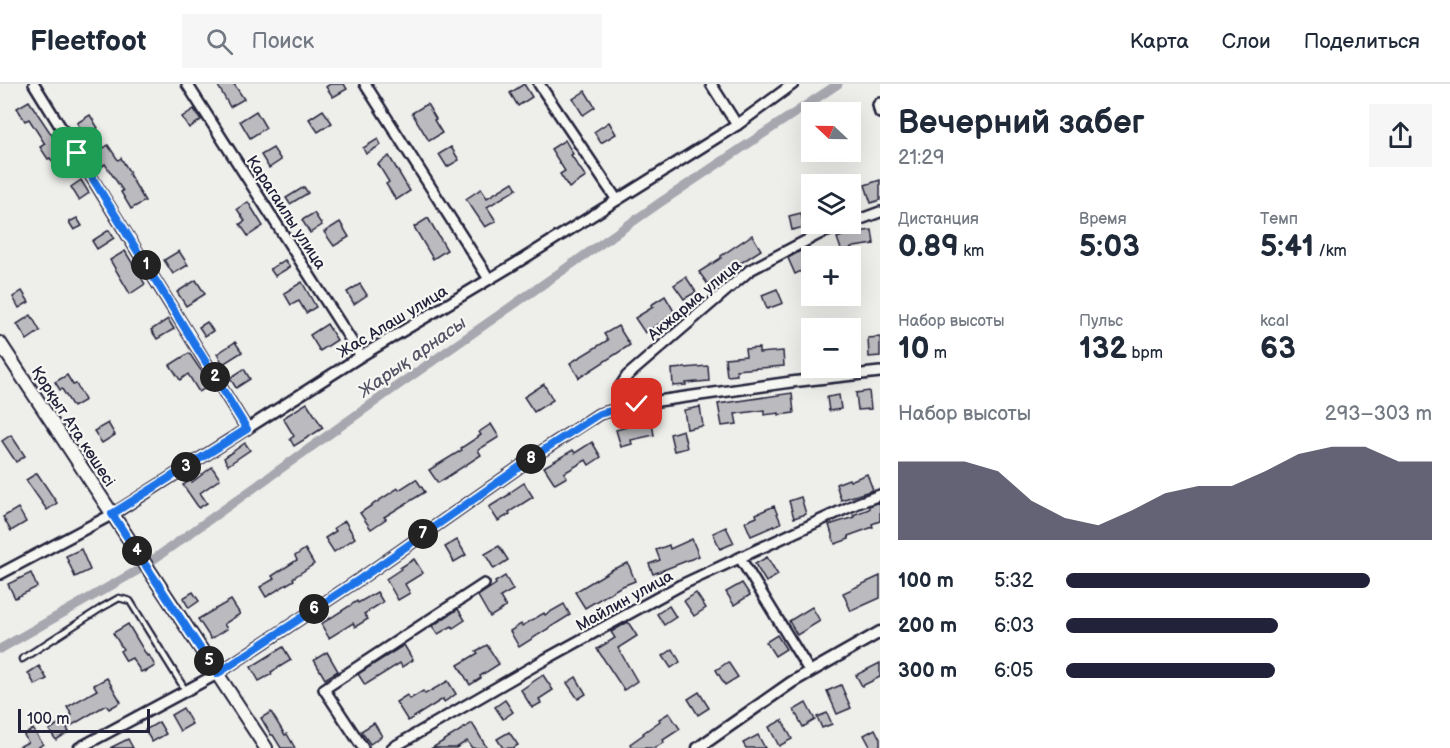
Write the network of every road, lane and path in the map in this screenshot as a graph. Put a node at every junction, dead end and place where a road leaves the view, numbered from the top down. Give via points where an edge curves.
1 (34, 84) edge
2 (187, 84) edge
3 (365, 84) edge
4 (539, 84) edge
5 (711, 84) edge
6 (793, 84) edge
7 (737, 125) junction
8 (617, 200) junction
9 (880, 212) edge
10 (861, 219) edge
11 (819, 234) edge
12 (489, 279) junction
13 (0, 343) edge
14 (361, 356) junction
15 (880, 372) edge
16 (625, 407) junction
17 (247, 429) junction
18 (880, 495) edge
19 (112, 514) junction
20 (741, 558) junction
21 (0, 574) edge
22 (484, 584) dead end
23 (880, 632) edge
24 (22, 659) dead end
25 (810, 672) junction
26 (217, 674) junction
27 (186, 691) junction
28 (79, 748) edge
29 (266, 748) edge
30 (363, 748) edge
31 (392, 748) edge
32 (698, 748) edge

1 - 17 street
2 - 14 street, Карагаилы улица
3 - 12 street
4 - 8 street
5 - 7 street
6 - 7 street, Жас Алаш улица
7 - 8 street, Жас Алаш улица
8 - 12 street, Жас Алаш улица
9 - 10 street, Акжарма улица
11 - 16 street, Акжарма улица via 750,270 627,375 620,387
12 - 14 street, Жас Алаш улица
13 - 19 main road, Қорқыт Ата көшесі
14 - 17 street, Жас Алаш улица
15 - 16 street
16 - 26 street via 599,414 548,447
17 - 19 street, Жас Алаш улица
18 - 20 street, Майлин улица
19 - 21 street, Жас Алаш улица
19 - 26 main road, Қорқыт Ата көшесі
20 - 25 street
20 - 31 street, Майлин улица via 681,585
22 - 30 street via 324,689
23 - 25 street
24 - 27 lane via 119,598 130,601
25 - 32 street
26 - 27 street
26 - 29 main road
27 - 28 street

